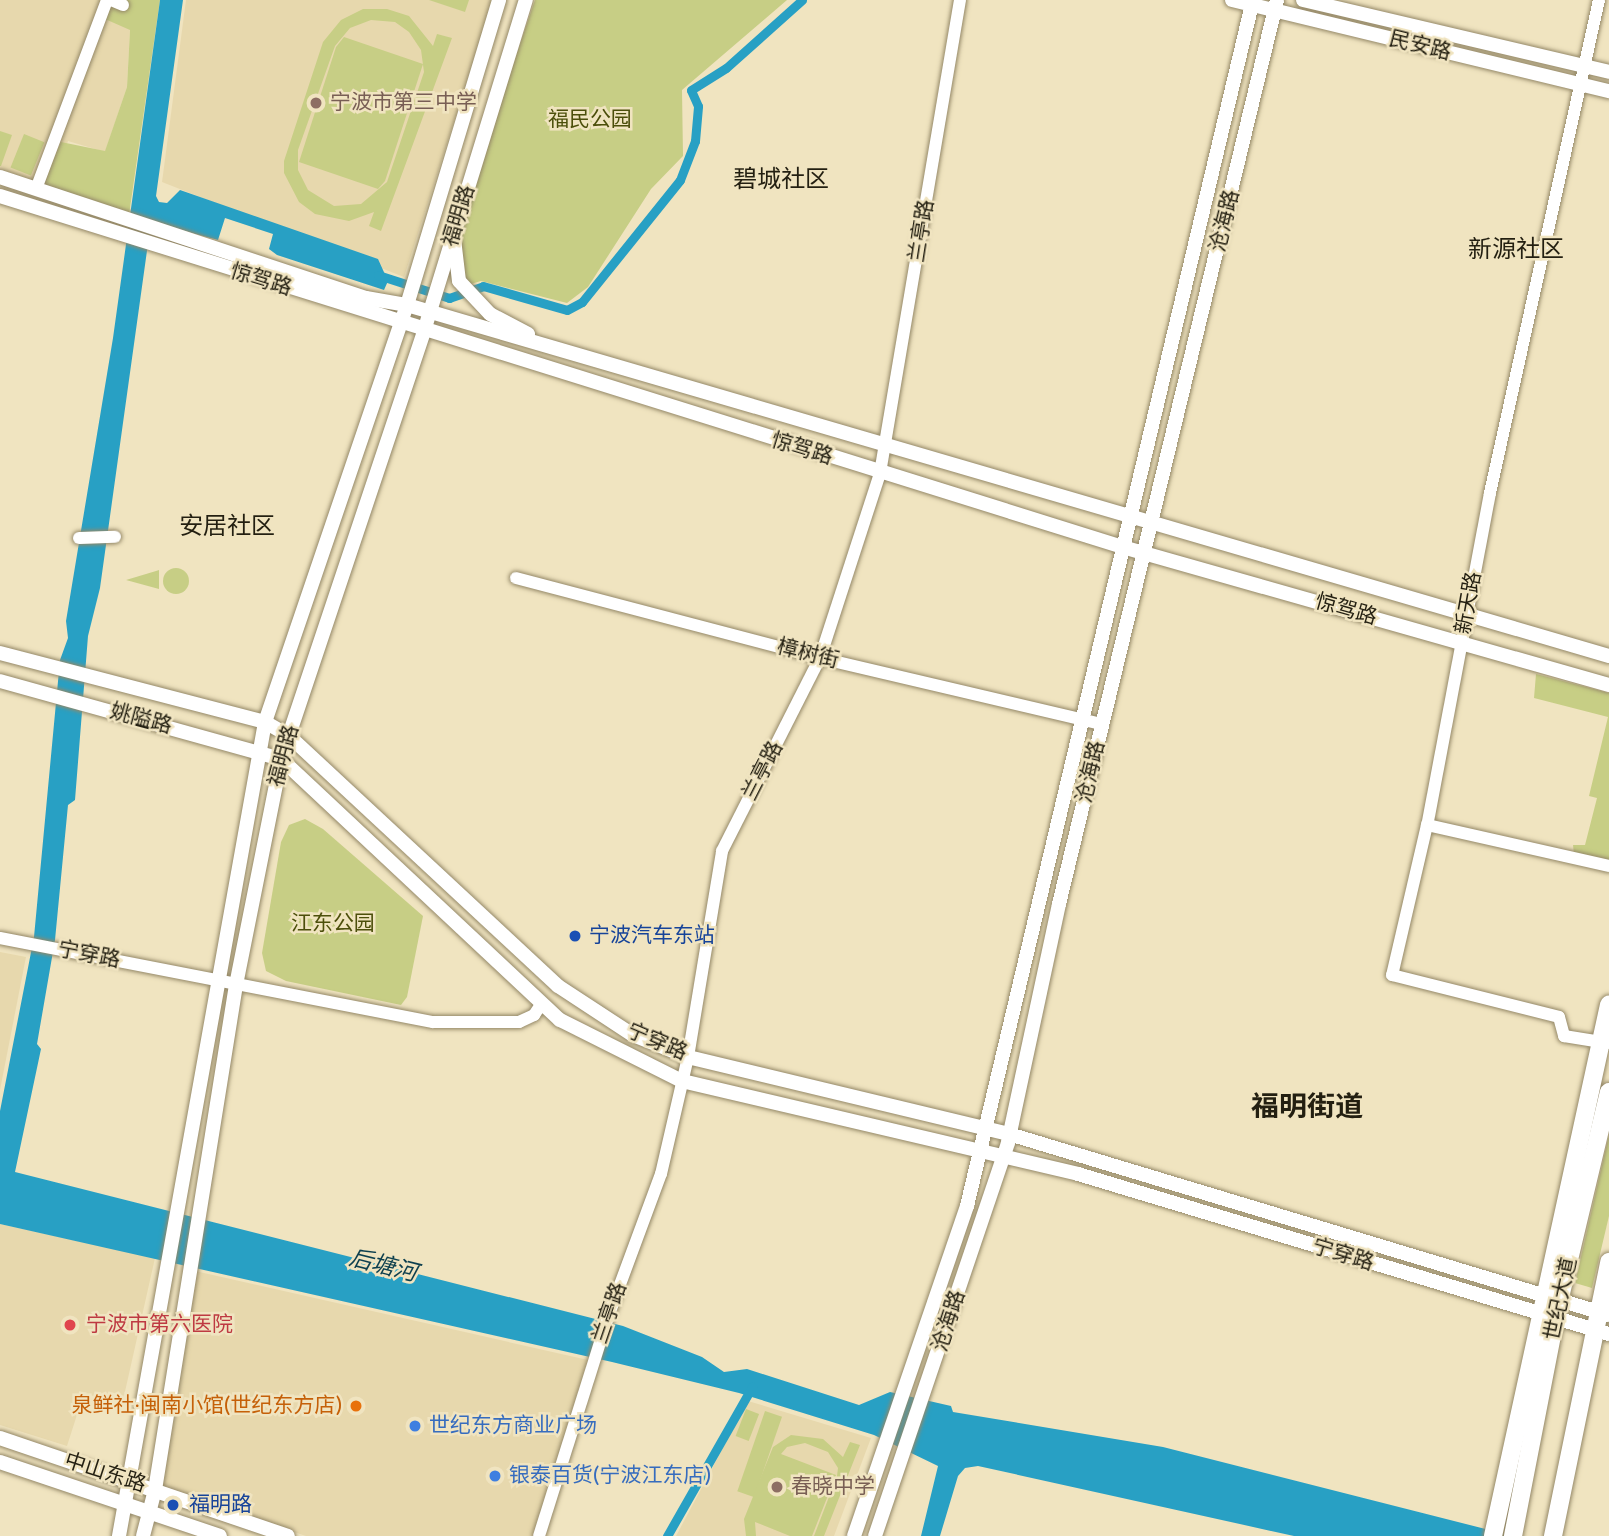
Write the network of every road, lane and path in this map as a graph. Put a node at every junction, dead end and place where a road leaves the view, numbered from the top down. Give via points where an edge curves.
1 (499, 0) edge
2 (526, 0) edge
3 (960, 0) edge
4 (1231, 0) edge
5 (1303, 0) edge
6 (1599, 0) edge
7 (113, 2) edge
8 (1252, 2) edge
9 (1276, 5) edge
10 (1586, 66) junction
11 (1609, 72) edge
12 (1583, 85) junction
13 (1609, 91) edge
14 (0, 177) edge
15 (36, 189) junction
16 (0, 196) edge
17 (453, 235) junction
18 (407, 305) junction
19 (429, 312) junction
20 (401, 324) junction
21 (424, 331) junction
22 (557, 349) junction
23 (888, 447) junction
24 (880, 473) junction
25 (1133, 517) junction
26 (1152, 523) junction
27 (115, 537) dead end
28 (79, 538) dead end
29 (1126, 548) junction
30 (1144, 553) junction
31 (516, 578) dead end
32 (1466, 614) junction
33 (1462, 644) junction
34 (0, 653) edge
35 (1609, 656) edge
36 (820, 658) junction
37 (0, 681) edge
38 (1609, 685) edge
39 (1084, 719) junction
40 (264, 723) junction
41 (1102, 724) junction
42 (289, 736) junction
43 (260, 751) junction
44 (281, 759) junction
45 (1427, 825) junction
46 (1609, 866) edge
47 (0, 939) edge
48 (219, 981) junction
49 (236, 985) junction
50 (541, 1003) junction
51 (1609, 1005) edge
52 (1605, 1043) edge
53 (688, 1057) junction
54 (682, 1081) junction
55 (1609, 1091) edge
56 (986, 1128) junction
57 (1009, 1134) junction
58 (981, 1150) junction
59 (1003, 1154) junction
60 (1609, 1262) edge
61 (1553, 1296) junction
62 (1604, 1312) edge
63 (1548, 1317) junction
64 (1602, 1332) edge
65 (0, 1438) edge
66 (0, 1462) edge
67 (132, 1482) junction
68 (155, 1490) junction
69 (127, 1506) junction
70 (149, 1513) junction
71 (1555, 1527) edge
72 (119, 1536) edge
73 (143, 1536) edge
74 (220, 1536) edge
75 (288, 1536) edge
76 (539, 1536) edge
77 (854, 1536) edge
78 (875, 1536) edge
79 (1493, 1536) edge
80 (1513, 1536) edge

1 - 18 main road, 福明路
2 - 17 main road, 福明路
3 - 23 street, 兰亭路
4 - 8 main road, 民安路
5 - 10 main road, 民安路
6 - 10 street, 新天路
7 - 15 street
8 - 9 main road, 民安路
8 - 25 main road, 沧海路
9 - 12 main road, 民安路
9 - 26 main road, 沧海路
10 - 11 main road, 民安路
10 - 12 street, 新天路
12 - 13 main road, 民安路
12 - 32 street, 新天路
14 - 15 main road, 惊驾路
15 - 18 main road, 惊驾路 via 366,298
16 - 20 main road, 惊驾路
17 - 19 main road, 福明路
17 - 22 main road via 462,286 489,314
18 - 19 main road, 惊驾路
18 - 20 main road, 福明路
19 - 21 main road, 福明路
19 - 22 main road, 惊驾路
20 - 21 main road, 惊驾路
20 - 40 main road, 福明路
21 - 24 main road, 惊驾路
21 - 42 main road, 福明路
22 - 23 main road, 惊驾路
23 - 24 street, 兰亭路
23 - 25 main road, 惊驾路
24 - 29 main road, 惊驾路
24 - 36 street, 兰亭路
25 - 26 main road, 惊驾路
25 - 29 main road, 沧海路
26 - 30 main road, 沧海路
26 - 32 main road, 惊驾路
27 - 28 street
29 - 30 main road, 惊驾路
29 - 39 main road, 沧海路
30 - 33 main road, 惊驾路
30 - 41 main road, 沧海路
31 - 36 street, 樟树街
32 - 33 street, 新天路
32 - 35 main road, 惊驾路
33 - 38 main road, 惊驾路
33 - 45 street, 新天路
34 - 40 main road, 姚隘路
36 - 39 street, 樟树街
36 - 53 street, 兰亭路 via 722,851
37 - 43 main road, 姚隘路
39 - 41 street, 樟树街
39 - 56 main road, 沧海路
40 - 42 main road, 姚隘路
40 - 43 main road, 福明路
41 - 57 main road, 沧海路
42 - 44 main road, 福明路
42 - 53 main road, 宁穿路 via 558,986 633,1035
43 - 44 main road, 姚隘路
43 - 48 main road, 福明路
44 - 49 main road, 福明路
44 - 50 main road, 宁穿路
45 - 46 street
45 - 52 street, 新天路 via 1392,975 1559,1017 1564,1036
47 - 48 street, 宁穿路
48 - 49 street, 宁穿路
48 - 67 main road, 福明路
49 - 50 street, 宁穿路 via 469,1025 519,1022 534,1015
49 - 68 main road, 福明路
50 - 54 main road, 宁穿路 via 596,1040
51 - 52 highway
52 - 61 highway
53 - 54 street, 兰亭路
53 - 56 main road, 宁穿路
54 - 58 main road, 宁穿路
54 - 76 street, 兰亭路 via 661,1174 605,1327
55 - 61 highway, 世纪大道
56 - 57 main road, 宁穿路
56 - 58 main road, 沧海路
57 - 59 main road, 沧海路
57 - 61 main road, 宁穿路
58 - 59 main road, 宁穿路
58 - 77 main road, 沧海路 via 967,1206
59 - 63 main road, 宁穿路
59 - 78 main road, 沧海路
60 - 62 highway, 世纪大道
61 - 62 main road, 宁穿路
61 - 63 highway
62 - 64 highway, 世纪大道
63 - 64 main road, 宁穿路
63 - 79 highway
63 - 80 highway, 世纪大道
64 - 71 highway, 世纪大道
65 - 67 main road, 中山东路
66 - 69 main road, 中山东路
67 - 68 main road, 中山东路
67 - 69 main road, 福明路
68 - 70 main road, 福明路
68 - 75 main road, 中山东路
69 - 70 main road, 中山东路
69 - 72 main road, 福明路
70 - 73 main road, 福明路
70 - 74 main road, 中山东路

